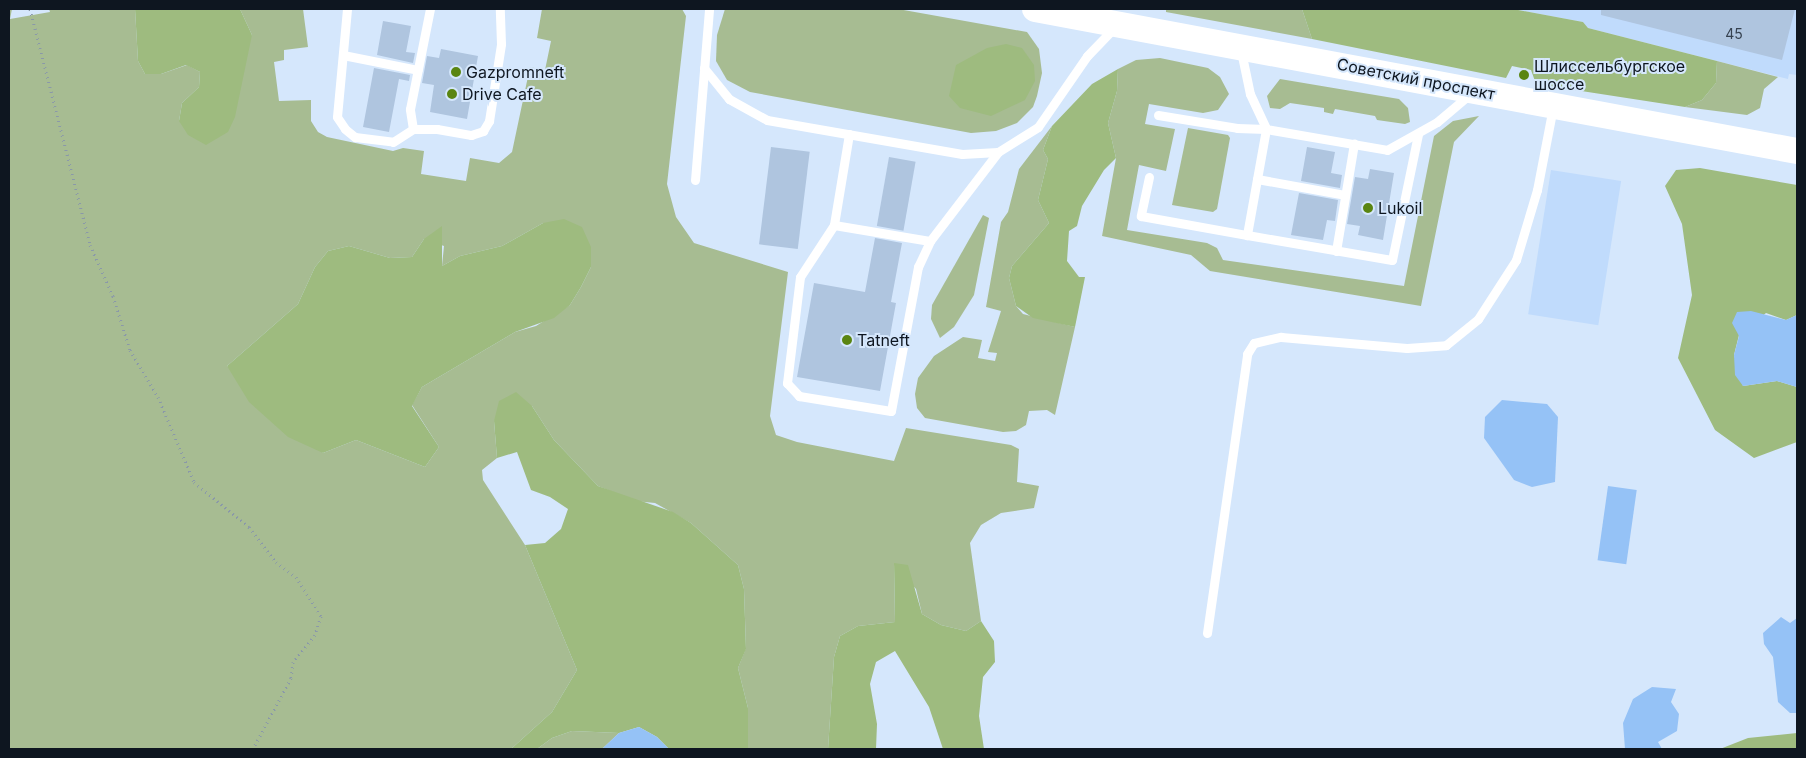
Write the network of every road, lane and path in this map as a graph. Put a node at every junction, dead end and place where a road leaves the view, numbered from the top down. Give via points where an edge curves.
1 (30, 9) edge
2 (347, 9) edge
3 (430, 9) edge
4 (500, 9) edge
5 (709, 9) edge
6 (1034, 9) edge
7 (1119, 24) junction
8 (1239, 46) junction
9 (343, 55) junction
10 (704, 68) junction
11 (418, 70) junction
12 (1475, 90) junction
13 (1554, 105) junction
14 (1158, 115) dead end
15 (413, 129) junction
16 (1266, 129) junction
17 (849, 134) junction
18 (1418, 135) junction
19 (1354, 144) junction
20 (1797, 150) edge
21 (998, 152) junction
22 (1148, 177) dead end
23 (1257, 179) junction
24 (695, 180) dead end
25 (1346, 195) junction
26 (834, 225) junction
27 (1247, 235) junction
28 (930, 241) junction
29 (1336, 251) junction
30 (1207, 633) dead end
31 (253, 749) edge

1 - 31 path via 90,244 113,296 130,350 158,397 194,482 249,527 276,562 296,577 321,616 315,635 293,662 291,678
2 - 9 lane
3 - 11 lane
4 - 15 lane via 501,44 489,120 483,131 470,135 437,129
5 - 10 lane
6 - 7 main road, Советский проспект
7 - 8 main road, Советский проспект
7 - 21 lane via 1086,56 1038,127
8 - 12 main road, Советский проспект
8 - 16 lane via 1250,94
9 - 11 lane
9 - 15 lane via 338,116 345,129 355,136 393,142
10 - 17 lane via 729,99 767,120
10 - 24 lane
11 - 15 lane via 410,109
12 - 13 main road, Советский проспект
12 - 18 lane
13 - 20 main road, Советский проспект
13 - 30 lane via 1537,190 1516,260 1478,319 1446,345 1407,348 1281,337 1254,343 1247,354
14 - 16 lane via 1237,128
16 - 19 lane
16 - 23 lane
17 - 21 lane via 962,154
17 - 26 lane
18 - 19 lane via 1387,150
18 - 29 lane via 1392,260
19 - 25 lane
21 - 28 lane
22 - 27 lane via 1141,216
23 - 25 lane
23 - 27 lane
25 - 29 lane
26 - 28 lane
26 - 28 lane via 800,277 787,383 798,396 891,411 918,267
27 - 29 lane

